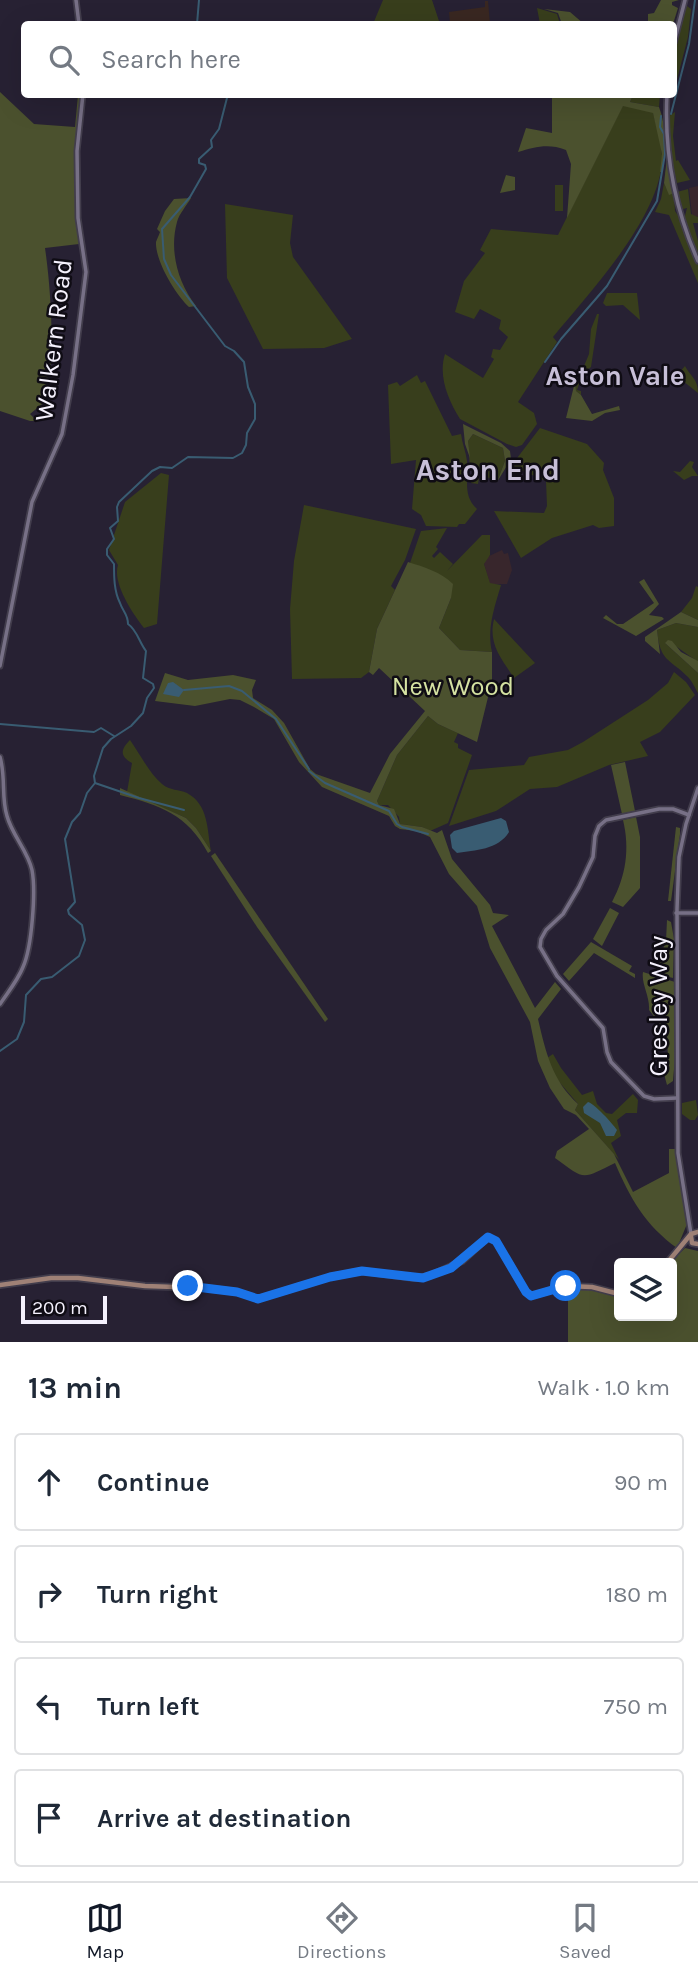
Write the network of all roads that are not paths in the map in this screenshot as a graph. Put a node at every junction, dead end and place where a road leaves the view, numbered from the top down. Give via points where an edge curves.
1 (76, 0) edge
2 (685, 0) edge
3 (79, 21) edge
4 (677, 31) edge
5 (83, 98) edge
6 (667, 98) edge
7 (698, 261) edge
8 (0, 666) edge
9 (0, 757) edge
10 (698, 788) edge
11 (689, 815) junction
12 (698, 913) edge
13 (677, 914) junction
14 (0, 1003) edge
15 (677, 1098) junction
16 (694, 1233) edge
17 (684, 1245) junction
18 (696, 1245) edge
19 (672, 1258) edge
20 (0, 1285) edge
21 (614, 1293) edge

1 - 3 street
2 - 4 street
5 - 8 street, Walkern Road via 77,151 78,218 86,272 72,385 62,433 29,514
6 - 7 street via 669,155 677,199
9 - 14 street via 6,813 28,860 33,884 27,958
10 - 11 street, Gresley Way
11 - 13 street, Gresley Way via 680,857
11 - 15 street via 659,809 606,820 599,826 593,857 579,887 541,939 541,950 557,976 603,1028 609,1058 640,1093 654,1099
12 - 13 street
13 - 15 street, Gresley Way
15 - 16 street, Gresley Way via 680,1173
16 - 17 main road
16 - 18 main road
17 - 18 main road
17 - 19 main road
20 - 21 main road via 71,1278 205,1288 258,1299 362,1271 430,1276 462,1261 488,1237 496,1241 531,1296 566,1286

